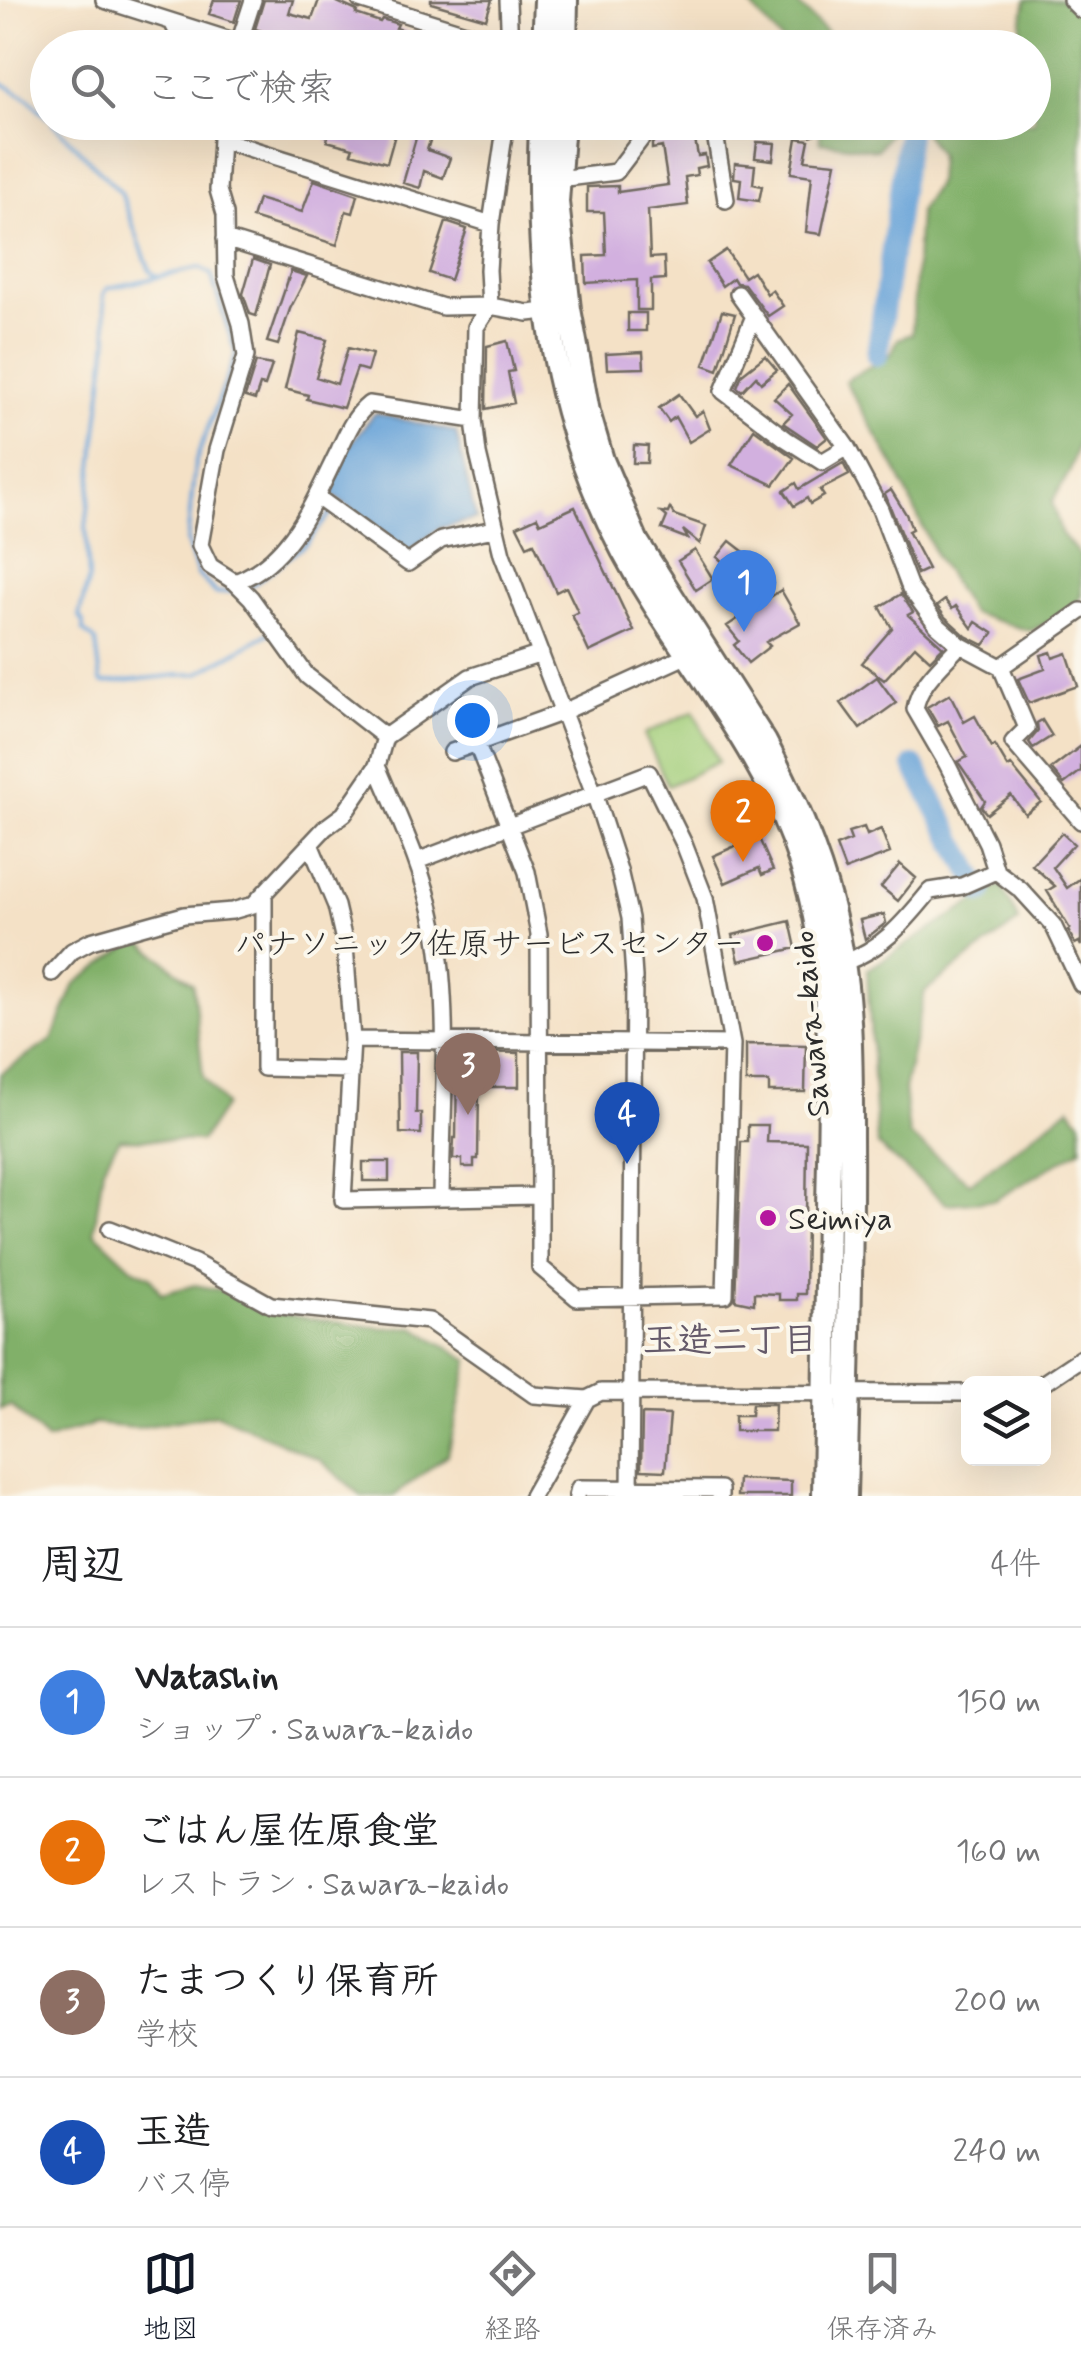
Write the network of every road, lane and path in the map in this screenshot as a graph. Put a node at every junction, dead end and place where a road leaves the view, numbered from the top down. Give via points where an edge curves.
1 (104, 0) edge
2 (253, 0) edge
3 (360, 0) edge
4 (508, 0) edge
5 (546, 0) edge
6 (566, 0) edge
7 (1071, 0) edge
8 (1081, 10) edge
9 (172, 22) junction
10 (176, 30) edge
11 (198, 30) edge
12 (249, 30) edge
13 (456, 30) edge
14 (509, 30) edge
15 (545, 30) edge
16 (565, 30) edge
17 (223, 140) joint
18 (502, 140) edge
19 (540, 140) edge
20 (561, 140) edge
21 (640, 140) edge
22 (716, 140) edge
23 (558, 179) junction
24 (726, 200) dead end
25 (492, 224) junction
26 (225, 239) junction
27 (738, 294) dead end
28 (490, 306) junction
29 (558, 310) junction
30 (754, 316) junction
31 (474, 420) junction
32 (847, 447) junction
33 (317, 497) junction
34 (494, 529) junction
35 (235, 582) junction
36 (1081, 611) edge
37 (960, 646) junction
38 (541, 654) junction
39 (688, 654) junction
40 (1001, 667) junction
41 (563, 712) junction
42 (385, 738) junction
43 (476, 742) junction
44 (452, 752) dead end
45 (377, 766) junction
46 (595, 796) junction
47 (1081, 822) edge
48 (512, 827) junction
49 (310, 844) junction
50 (417, 862) junction
51 (993, 874) junction
52 (264, 896) junction
53 (843, 963) junction
54 (52, 973) dead end
55 (1081, 984) edge
56 (352, 1040) junction
57 (442, 1041) junction
58 (633, 1042) junction
59 (539, 1043) junction
60 (732, 1044) junction
61 (351, 1070) junction
62 (540, 1196) junction
63 (441, 1197) junction
64 (110, 1229) dead end
65 (631, 1297) junction
66 (1079, 1363) edge
67 (1051, 1379) edge
68 (836, 1392) junction
69 (630, 1393) junction
70 (961, 1393) edge
71 (587, 1399) junction
72 (630, 1492) edge
73 (532, 1496) edge
74 (577, 1496) edge
75 (720, 1496) edge
76 (824, 1496) edge
77 (845, 1496) edge

1 - 9 street
2 - 12 street
3 - 13 street
4 - 14 street
5 - 15 highway
6 - 16 highway
7 - 8 street
9 - 10 street
9 - 11 street
17 - 25 street
17 - 26 street via 218,190
18 - 25 street
19 - 29 highway via 538,195
20 - 23 highway
21 - 23 street via 616,172
22 - 24 street
23 - 29 highway
25 - 28 street
26 - 28 street via 444,307
26 - 35 street via 226,276 246,356 217,450 200,545 210,566
27 - 30 street
28 - 29 street
28 - 31 street via 476,327
29 - 39 highway, Sawara-kaido via 567,414 584,466 620,548
29 - 53 highway, Sawara-kaido via 636,542 765,742 795,801 826,885
30 - 32 street
30 - 32 street via 723,392 822,462
31 - 33 street via 369,404
31 - 34 street
32 - 37 street via 910,588
33 - 34 street via 408,562 441,540
33 - 35 street via 291,540
34 - 38 street
35 - 42 street via 306,676
36 - 40 street
37 - 40 street
37 - 51 street via 926,682 914,709 987,843
38 - 41 street
38 - 42 street via 470,677
39 - 41 street
39 - 68 highway, Sawara-kaido via 776,800 820,934 829,1013
40 - 47 street via 1027,728 1013,742
41 - 43 street
41 - 46 street
42 - 45 street
43 - 44 street
43 - 48 street
45 - 49 street via 344,814
45 - 50 street
46 - 48 street
46 - 58 street via 630,918
46 - 60 street via 648,772 705,898
48 - 50 street
48 - 59 street via 539,934
49 - 52 street
49 - 56 street via 346,945
50 - 57 street via 435,928
51 - 53 street via 930,891 898,932
51 - 55 street via 1022,890 1053,925
52 - 54 street via 243,909 184,915 91,941
52 - 61 street via 264,1068
53 - 68 highway, Sawara-kaido via 851,1101
56 - 57 street
56 - 61 street
57 - 59 street
57 - 63 street
58 - 59 street
58 - 60 street
58 - 65 street
59 - 62 street
60 - 65 street via 725,1295
61 - 63 street via 343,1200
62 - 63 street
62 - 65 street via 540,1268 577,1298
64 - 71 street via 195,1263 272,1305 429,1322 534,1395
65 - 69 street
66 - 67 street
68 - 69 street
68 - 70 street
68 - 76 highway, Sawara-kaido
68 - 77 highway, Sawara-kaido
69 - 71 street
69 - 72 street
71 - 73 street
72 - 74 street via 579,1488
72 - 75 street via 720,1489

